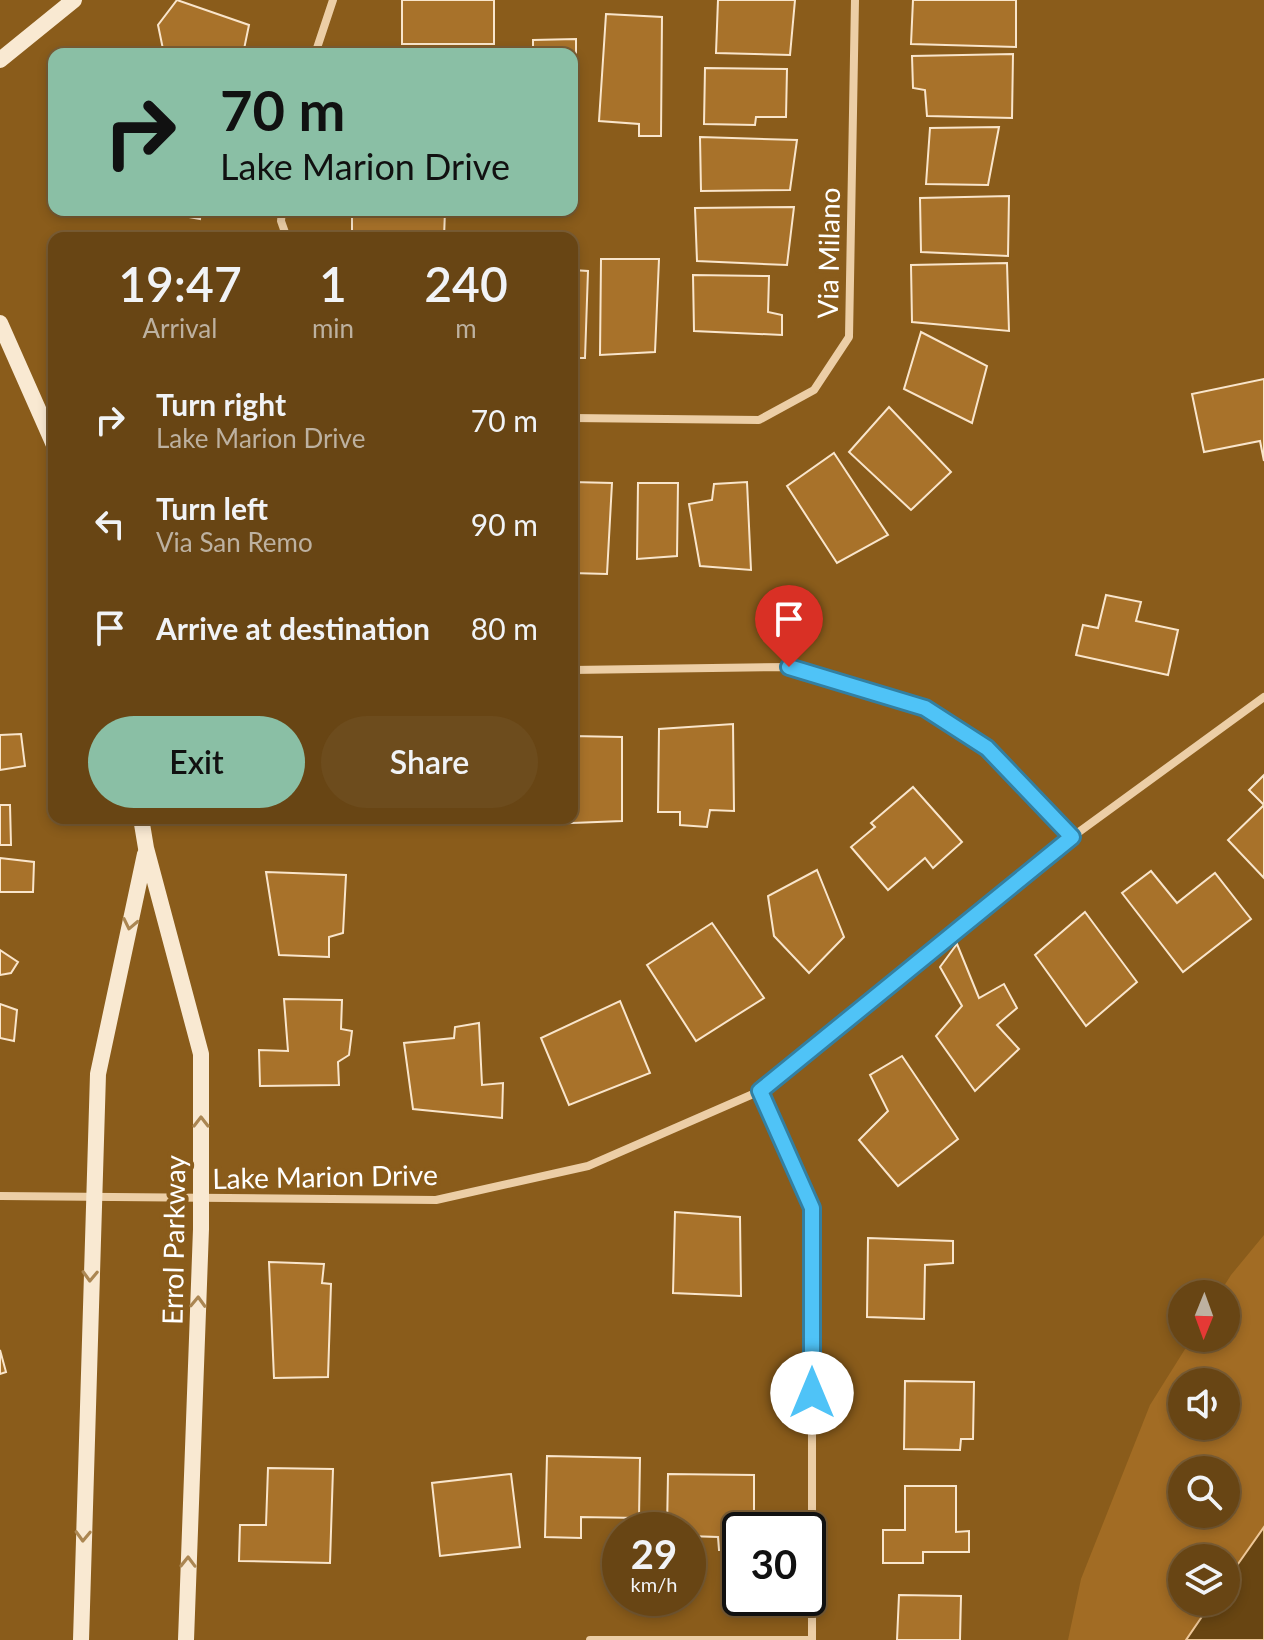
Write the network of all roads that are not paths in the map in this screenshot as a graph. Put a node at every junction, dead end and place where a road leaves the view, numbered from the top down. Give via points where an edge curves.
1 (74, 0) edge
2 (333, 0) edge
3 (855, 0) edge
4 (317, 48) edge
5 (0, 60) edge
6 (0, 323) edge
7 (578, 418) edge
8 (48, 431) edge
9 (578, 670) edge
10 (1264, 697) edge
11 (142, 824) edge
12 (1072, 837) junction
13 (146, 848) junction
14 (760, 1091) junction
15 (0, 1196) edge
16 (93, 1198) junction
17 (201, 1200) junction
18 (81, 1640) edge
19 (186, 1640) edge
20 (590, 1640) edge
21 (812, 1640) edge

1 - 5 street
2 - 4 street
3 - 7 street, Via Milano via 849,337 814,390 759,420
6 - 8 street
9 - 12 street via 789,667 925,708 987,748
10 - 12 street, Lake Marion Drive
11 - 13 street, Errol Parkway
12 - 14 street, Lake Marion Drive
13 -> 16 street, Errol Parkway via 98,1074
17 -> 13 street, Errol Parkway via 201,1054
14 - 17 street, Lake Marion Drive via 588,1166 436,1200
14 - 21 street via 812,1208
15 - 16 street, Lake Marion Drive
16 - 17 street, Lake Marion Drive
16 -> 18 street, Errol Parkway
19 -> 17 street, Errol Parkway
20 - 21 street

